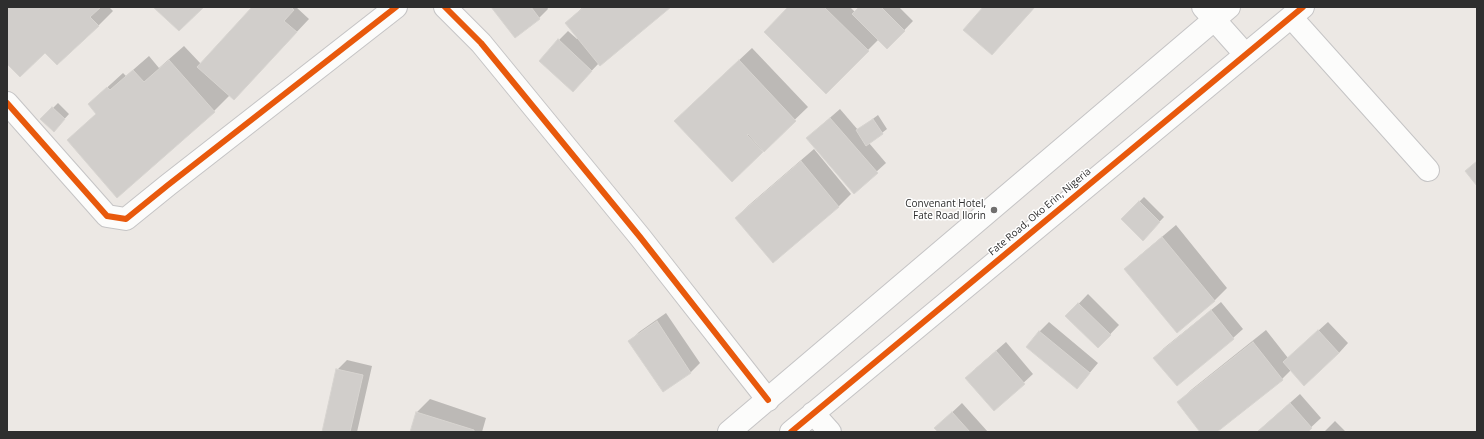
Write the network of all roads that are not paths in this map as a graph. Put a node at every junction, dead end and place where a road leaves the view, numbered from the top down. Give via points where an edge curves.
1 (396, 7) edge
2 (445, 7) edge
3 (1215, 11) edge
4 (1297, 12) edge
5 (1245, 54) junction
6 (7, 103) edge
7 (1428, 170) dead end
8 (768, 400) junction
9 (813, 413) junction
10 (729, 432) edge
11 (791, 432) edge
12 (830, 432) edge

1 - 6 street via 126,219 107,216
2 - 8 street via 481,43 640,237
3 - 5 street
3 - 8 street
4 - 5 street, Fate Road, Oko Erin, Nigeria
4 - 7 street
5 - 9 street, Fate Road, Oko Erin, Nigeria
8 - 10 street
9 - 11 street, Fate Road, Oko Erin, Nigeria
9 - 12 street

